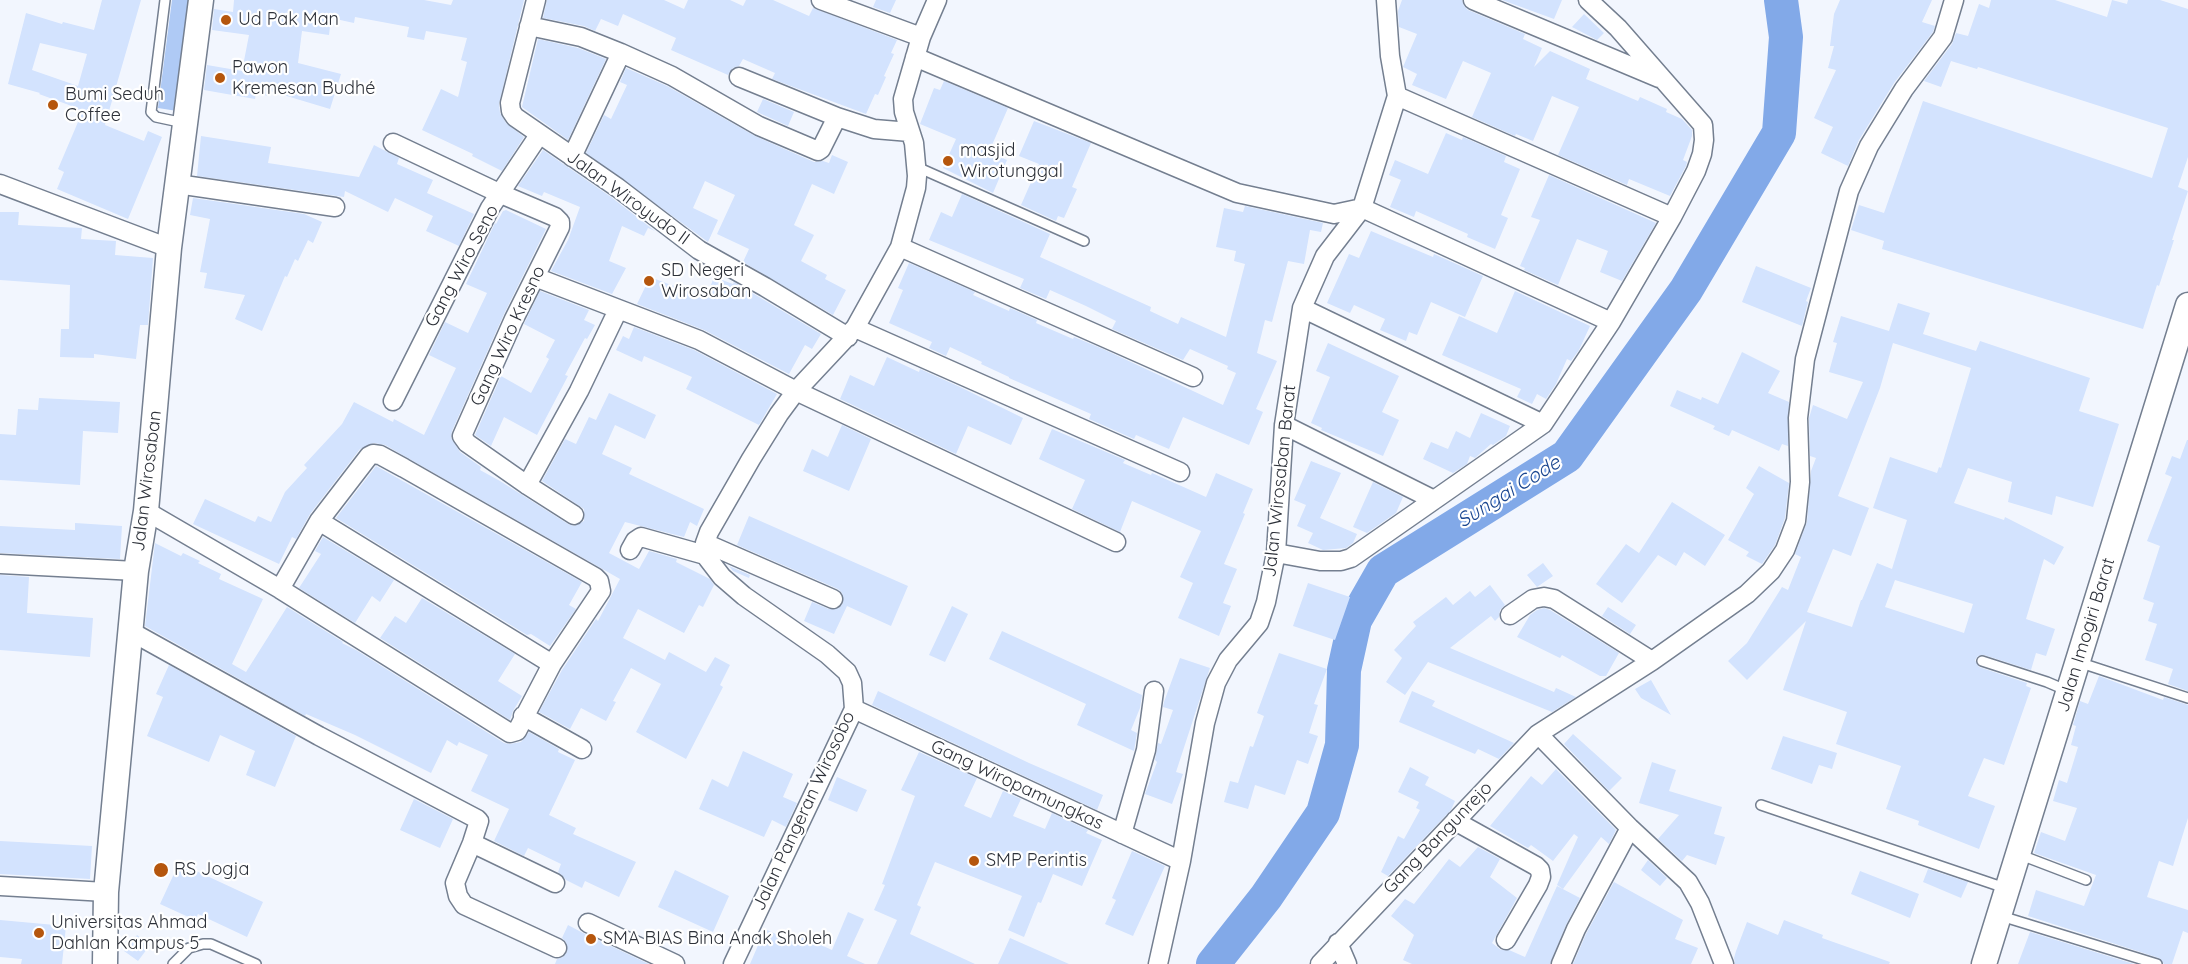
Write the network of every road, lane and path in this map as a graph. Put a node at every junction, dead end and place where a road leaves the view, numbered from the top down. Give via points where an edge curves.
1 (165, 0) edge
2 (201, 0) edge
3 (536, 0) edge
4 (821, 0) edge
5 (937, 0) edge
6 (1386, 0) edge
7 (1473, 0) edge
8 (1588, 0) edge
9 (1954, 0) edge
10 (529, 26) junction
11 (921, 38) junction
12 (621, 53) junction
13 (915, 57) junction
14 (739, 77) dead end
15 (1663, 80) junction
16 (1397, 96) junction
17 (837, 117) junction
18 (184, 123) junction
19 (910, 132) junction
20 (539, 135) junction
21 (393, 143) dead end
22 (572, 157) junction
23 (917, 167) junction
24 (0, 184) edge
25 (177, 184) junction
26 (501, 194) junction
27 (335, 207) dead end
28 (1362, 208) junction
29 (1672, 217) junction
30 (1084, 241) dead end
31 (900, 247) junction
32 (169, 248) junction
33 (535, 277) junction
34 (2188, 305) edge
35 (1302, 308) junction
36 (622, 311) junction
37 (1611, 322) junction
38 (852, 333) junction
39 (1193, 377) dead end
40 (796, 391) junction
41 (393, 401) dead end
42 (1543, 424) junction
43 (1284, 425) junction
44 (1180, 472) dead end
45 (527, 485) junction
46 (1434, 500) junction
47 (146, 511) junction
48 (574, 515) dead end
49 (319, 521) junction
50 (1116, 542) dead end
51 (705, 549) junction
52 (630, 550) dead end
53 (1276, 553) junction
54 (0, 564) edge
55 (136, 571) junction
56 (280, 589) junction
57 (833, 599) dead end
58 (1510, 615) dead end
59 (130, 631) junction
60 (1652, 661) junction
61 (1982, 661) dead end
62 (2078, 662) junction
63 (552, 664) junction
64 (1154, 691) dead end
65 (2068, 691) junction
66 (2188, 698) edge
67 (854, 709) junction
68 (523, 716) junction
69 (1539, 734) junction
70 (582, 749) dead end
71 (1761, 805) dead end
72 (1455, 821) junction
73 (1630, 828) junction
74 (1122, 834) junction
75 (472, 843) junction
76 (2017, 854) junction
77 (1181, 861) junction
78 (2086, 880) dead end
79 (555, 883) dead end
80 (0, 886) edge
81 (2008, 888) junction
82 (106, 892) junction
83 (2000, 916) junction
84 (588, 922) dead end
85 (1506, 940) dead end
86 (1338, 943) junction
87 (557, 948) dead end
88 (105, 964) edge
89 (173, 964) edge
90 (256, 964) edge
91 (675, 964) edge
92 (734, 964) edge
93 (1158, 964) edge
94 (1320, 964) edge
95 (1347, 964) edge
96 (1561, 964) edge
97 (1724, 964) edge
98 (1984, 964) edge
99 (2157, 964) edge

1 - 18 lane via 151,112 156,117
2 - 18 main road, Jalan Wirosaban
3 - 10 street, Jalan Wiroyudo II
4 - 11 street
5 - 11 street
6 - 16 street, Jalan Wirosaban Barat
7 - 15 street
8 - 15 street
9 - 60 street, Gang Bangunrejo via 1943,37 1904,89 1869,146 1849,191 1805,359 1798,418 1800,482 1792,535 1771,571 1747,594
10 - 12 street via 581,37
10 - 20 street, Jalan Wiroyudo II via 510,107 514,117
11 - 13 street
12 - 17 street via 672,76 759,126 818,151
12 - 22 street
13 - 19 street via 903,99
13 - 28 street via 1237,193 1334,213
14 - 17 street
15 - 29 street via 1703,125 1704,132 1696,171
16 - 28 street, Jalan Wirosaban Barat
16 - 29 street
17 - 19 street via 874,129
18 - 25 main road, Jalan Wirosaban
19 - 23 street
20 - 22 street, Jalan Wiroyudo II
20 - 26 street, Gang Wiro Seno
21 - 26 street
22 - 38 street, Jalan Wiroyudo II via 699,250
23 - 30 lane
23 - 31 street via 916,188
24 - 32 street
25 - 27 street
25 - 32 main road, Jalan Wirosaban
26 - 33 street, Gang Wiro Kresno via 560,222
26 - 41 street, Gang Wiro Seno via 490,208
28 - 35 street, Jalan Wirosaban Barat via 1325,256
28 - 37 street
29 - 37 street
31 - 38 street
31 - 39 street
32 - 47 main road, Jalan Wirosaban
33 - 36 street
33 - 45 street, Gang Wiro Kresno via 462,434 467,442
34 - 62 main road, Jalan Imogiri Barat
35 - 42 street
35 - 43 street, Jalan Wirosaban Barat
36 - 40 street via 699,340
36 - 45 street via 616,314
37 - 42 street
38 - 40 street
38 - 44 street, Jalan Wiroyudo II
40 - 50 street
40 - 51 street via 751,459 709,532
42 - 46 street
43 - 46 street
43 - 53 street, Jalan Wirosaban Barat
45 - 48 street
46 - 53 street via 1346,561
47 - 55 main road, Jalan Wirosaban
47 - 56 street
49 - 56 street
49 - 63 street
49 - 63 street via 369,456 376,454 596,577 601,585 600,596
51 - 52 street via 641,537
51 - 57 street
51 - 67 street, Jalan Pangeran Wirosobo via 722,577 744,596 844,669 852,683
53 - 77 street, Jalan Wirosaban Barat via 1261,619 1228,660 1216,683 1205,723
54 - 55 street
55 - 59 main road, Jalan Wirosaban
56 - 68 street via 508,733 517,731
58 - 60 street via 1533,599 1554,599
59 - 75 street via 473,816 478,821
59 - 82 main road, Jalan Wirosaban
60 - 69 street, Gang Bangunrejo
61 - 65 lane
62 - 65 main road, Jalan Imogiri Barat
62 - 66 lane
63 - 68 street
64 - 74 street via 1146,750
65 - 76 main road, Jalan Imogiri Barat
67 - 74 street, Gang Wiropamungkas
67 - 92 street, Jalan Pangeran Wirosobo
68 - 70 street
69 - 72 street, Gang Bangunrejo
69 - 73 street
71 - 81 lane
72 - 85 street via 1540,870 1538,885
72 - 86 street, Gang Bangunrejo
73 - 96 street
73 - 97 street via 1688,882
74 - 77 street, Gang Wiropamungkas
75 - 79 street
75 - 87 street via 455,882 464,905
76 - 78 lane
76 - 81 main road, Jalan Imogiri Barat
77 - 93 street, Jalan Wirosaban Barat
80 - 82 street
81 - 83 main road, Jalan Imogiri Barat
82 - 88 main road, Jalan Wirosaban
83 - 98 main road, Jalan Imogiri Barat
83 - 99 lane
84 - 91 street
86 - 94 street, Gang Bangunrejo
86 - 95 street
89 - 90 lane via 189,948 203,944

